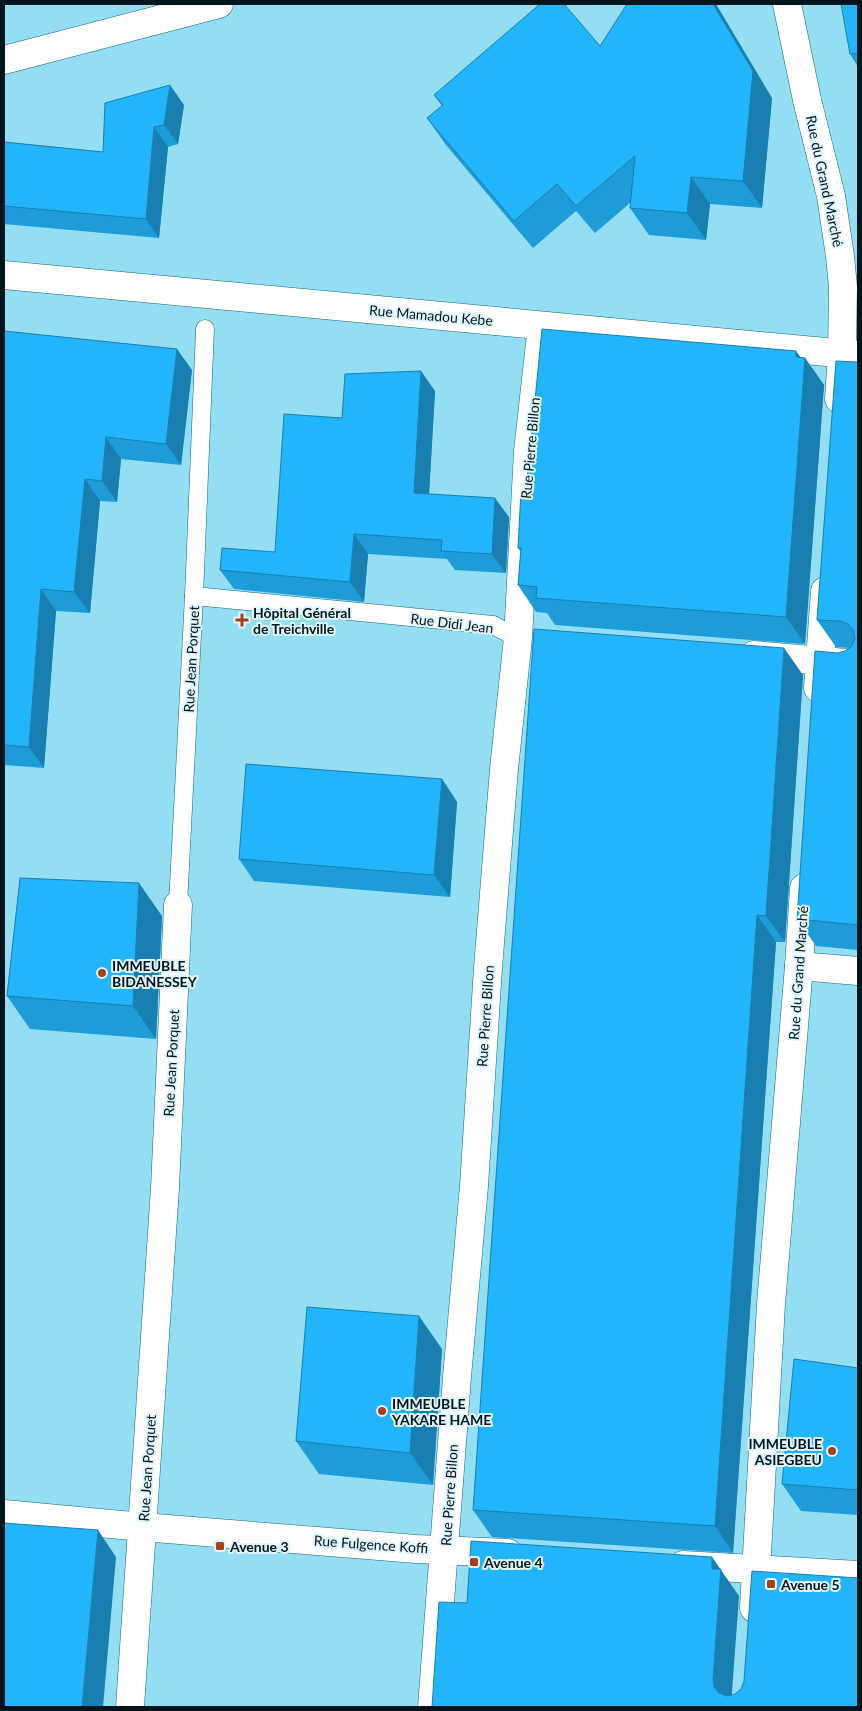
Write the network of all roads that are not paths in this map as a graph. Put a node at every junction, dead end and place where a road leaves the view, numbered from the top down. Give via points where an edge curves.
1 (219, 4) edge
2 (788, 4) edge
3 (4, 60) edge
4 (4, 275) edge
5 (542, 326) junction
6 (205, 329) dead end
7 (850, 354) edge
8 (838, 421) edge
9 (828, 564) edge
10 (194, 596) junction
11 (518, 638) junction
12 (547, 640) edge
13 (732, 654) edge
14 (820, 660) junction
15 (858, 664) edge
16 (816, 716) edge
17 (806, 859) edge
18 (178, 906) joint
19 (799, 966) junction
20 (858, 971) edge
21 (4, 1514) edge
22 (143, 1527) junction
23 (445, 1549) junction
24 (534, 1555) edge
25 (662, 1563) edge
26 (757, 1570) junction
27 (858, 1575) edge
28 (753, 1629) edge
29 (130, 1707) edge
30 (432, 1707) edge

1 - 3 main road
2 - 7 main road, Rue du Grand Marché via 831,196
4 - 5 main road, Rue Mamadou Kebe
5 - 7 main road, Rue Mamadou Kebe
5 - 11 main road, Rue Pierre Billon via 528,451
6 - 10 lane, Rue Jean Porquet
7 - 8 main road, Rue du Grand Marché
9 - 14 main road
10 - 11 lane, Rue Didi Jean via 493,625
10 - 18 lane, Rue Jean Porquet
11 - 12 main road, Rue Didi Jean
11 - 23 main road, Rue Pierre Billon via 488,968
13 - 14 main road
14 - 15 main road
14 - 16 main road
17 - 19 main road, Rue du Grand Marché
18 - 22 main road, Rue Jean Porquet via 165,1188
19 - 20 main road
19 - 26 main road, Rue du Grand Marché via 770,1304
21 - 22 main road, Rue Fulgence Koffi
22 - 23 main road, Rue Fulgence Koffi
22 - 29 main road, Rue Jean Porquet
23 - 24 main road, Rue Fulgence Koffi
23 - 30 main road, Rue Pierre Billon
25 - 26 main road
26 - 27 main road
26 - 28 main road, Rue du Grand Marché

